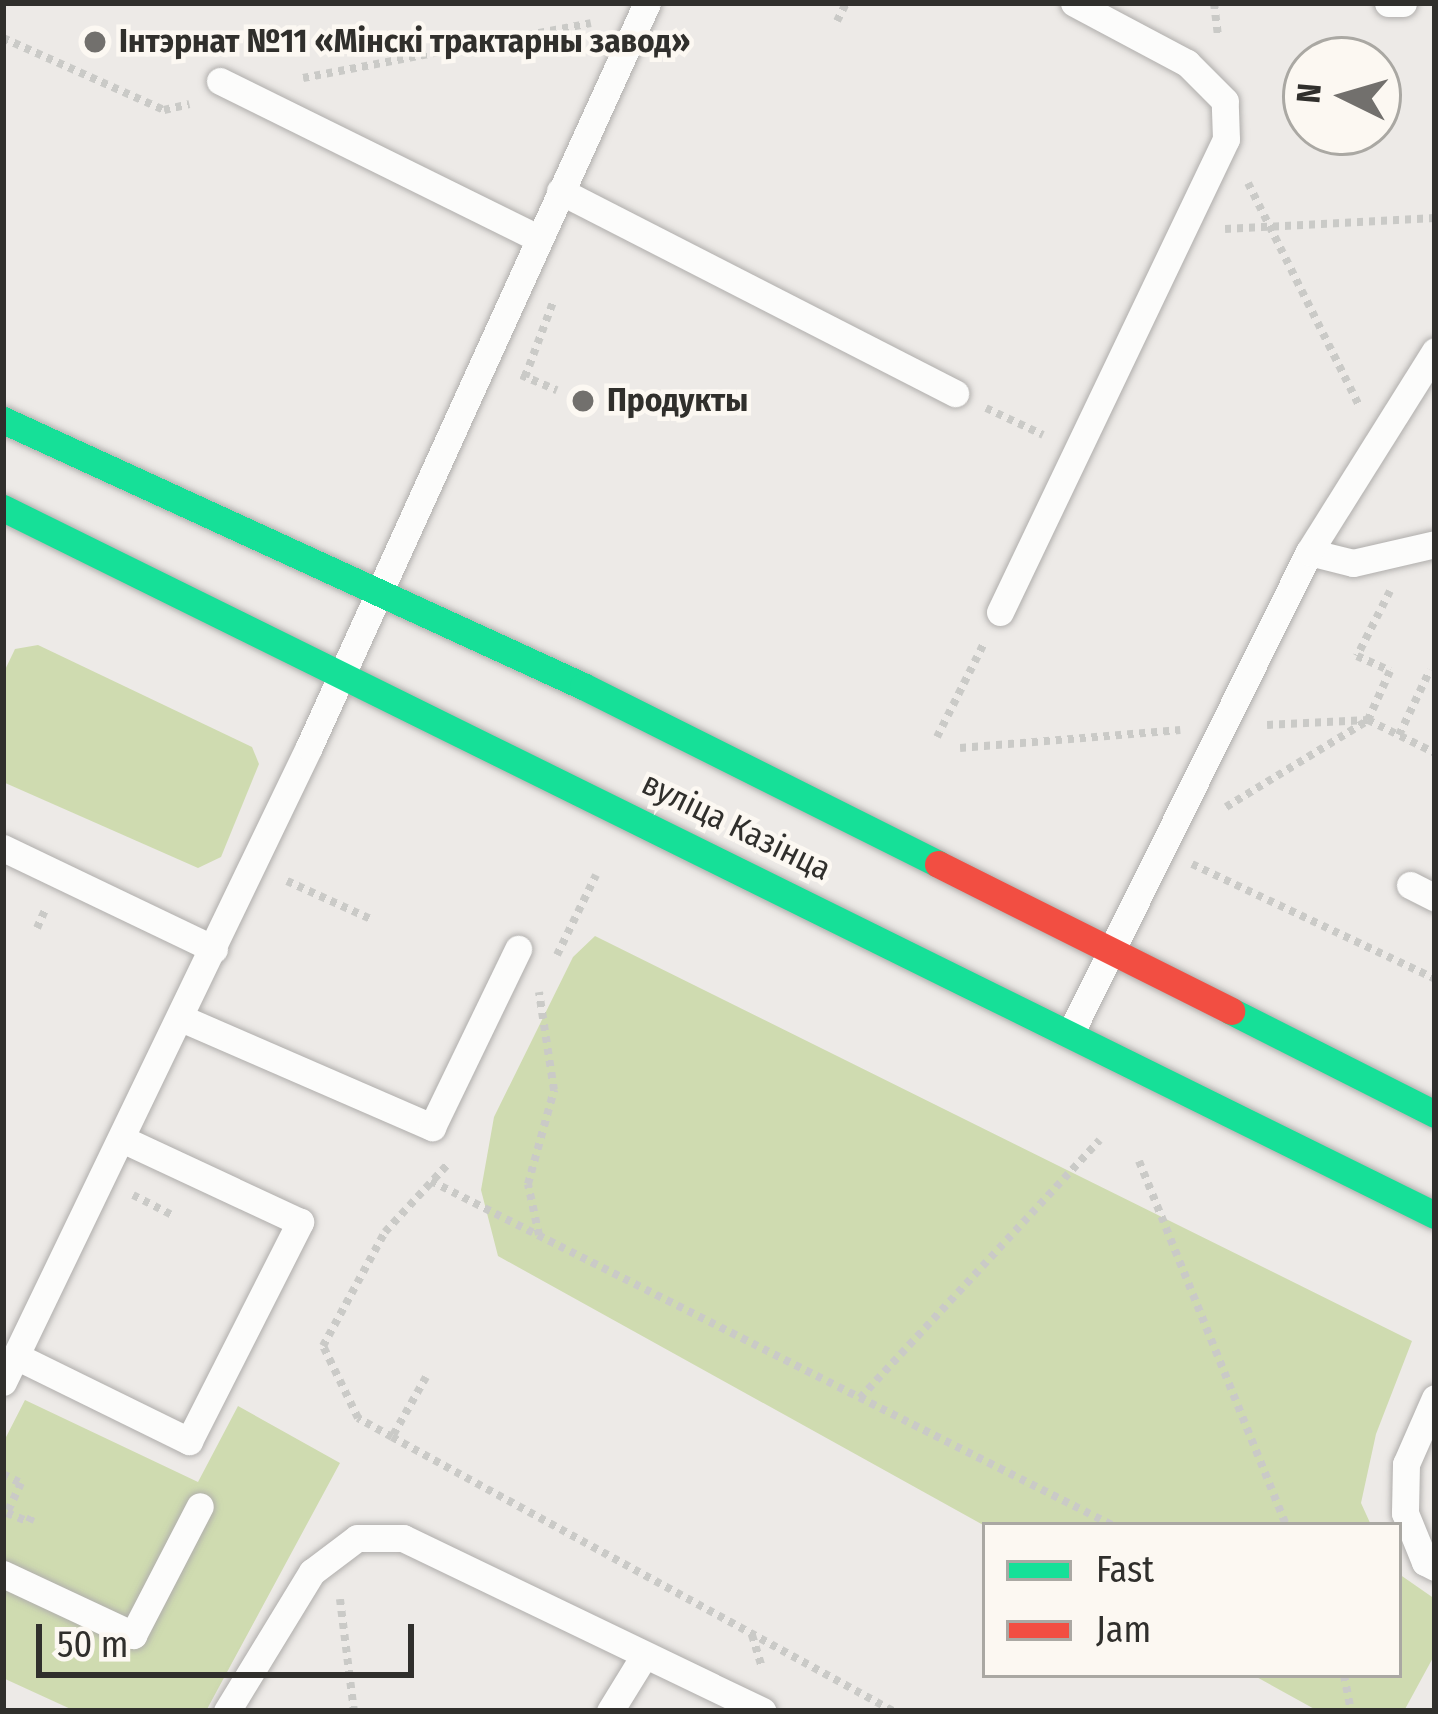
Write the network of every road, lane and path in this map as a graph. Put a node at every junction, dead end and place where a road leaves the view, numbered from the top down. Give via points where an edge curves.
1 (647, 3) edge
2 (846, 3) edge
3 (1074, 3) edge
4 (1388, 3) edge
5 (1403, 3) edge
6 (838, 21) dead end
7 (591, 23) dead end
8 (3, 38) edge
9 (230, 86) junction
10 (1226, 139) junction
11 (560, 191) junction
12 (1435, 218) edge
13 (1270, 226) junction
14 (1182, 231) junction
15 (536, 237) junction
16 (1435, 351) edge
17 (955, 393) joint
18 (3, 420) edge
19 (1378, 443) junction
20 (1077, 452) junction
21 (7, 520) edge
22 (1424, 546) edge
23 (1309, 552) junction
24 (377, 591) junction
25 (1000, 612) dead end
26 (981, 649) dead end
27 (1430, 670) dead end
28 (343, 673) junction
29 (1368, 720) junction
30 (1220, 727) junction
31 (1399, 735) junction
32 (937, 737) dead end
33 (960, 748) dead end
34 (1435, 753) edge
35 (1216, 813) dead end
36 (3, 848) edge
37 (1158, 848) junction
38 (269, 873) dead end
39 (373, 920) dead end
40 (214, 949) junction
41 (518, 949) dead end
42 (1108, 949) junction
43 (1435, 979) edge
44 (539, 990) dead end
45 (181, 1018) junction
46 (1070, 1034) junction
47 (1435, 1114) edge
48 (124, 1140) junction
49 (1100, 1140) dead end
50 (1139, 1161) dead end
51 (431, 1181) dead end
52 (117, 1188) dead end
53 (1435, 1215) edge
54 (174, 1216) dead end
55 (540, 1236) junction
56 (16, 1356) junction
57 (426, 1377) dead end
58 (3, 1382) edge
59 (860, 1398) junction
60 (1435, 1398) edge
61 (3, 1474) edge
62 (200, 1506) dead end
63 (33, 1513) dead end
64 (1106, 1522) edge
65 (1285, 1522) edge
66 (334, 1556) junction
67 (1435, 1567) edge
68 (3, 1574) edge
69 (644, 1656) junction
70 (1344, 1678) edge
71 (227, 1711) edge
72 (354, 1711) edge
73 (610, 1711) edge
74 (763, 1711) edge
75 (893, 1711) edge
76 (1351, 1711) edge

1 - 11 lane
2 - 6 path
3 - 10 lane via 1187,63 1226,101
4 - 5 lane
7 - 9 path
8 - 9 path via 164,110
9 - 15 lane
10 - 13 path
10 - 14 lane
11 - 15 lane
11 - 17 lane
12 - 13 path
13 - 14 path
13 - 19 path
14 - 20 lane
15 - 24 lane
16 - 19 lane
17 - 20 path
18 - 24 main road, вуліца Казінца
19 - 23 lane
20 - 25 lane
21 - 28 main road, вуліца Казінца
22 - 23 lane via 1353,563
22 - 29 path via 1357,656 1390,671
23 - 30 lane
24 - 28 lane
24 - 42 main road, вуліца Казінца
26 - 32 path
27 - 31 path
28 - 40 lane
28 - 46 main road, вуліца Казінца
29 - 30 path
29 - 31 path
29 - 35 path
30 - 33 path
30 - 37 lane
31 - 34 path
36 - 40 lane
37 - 42 lane
37 - 43 path
38 - 39 path
40 - 45 lane
41 - 45 lane via 432,1127
42 - 46 lane
42 - 47 main road, вуліца Казінца
44 - 55 path via 554,1090 528,1184
45 - 48 lane
46 - 53 main road, вуліца Казінца
48 - 56 lane
48 - 56 lane via 300,1222 189,1441
49 - 59 path
50 - 65 path
51 - 55 path
52 - 54 path
55 - 59 path
56 - 58 lane
57 - 75 path via 392,1437
59 - 64 path
60 - 67 lane via 1406,1464 1405,1513 1425,1562
61 - 63 path via 21,1483 7,1513 28,1522
62 - 68 lane via 134,1635
66 - 69 lane via 357,1538 403,1538
66 - 71 lane via 312,1572
66 - 72 path
69 - 73 lane
69 - 74 lane
70 - 76 path

